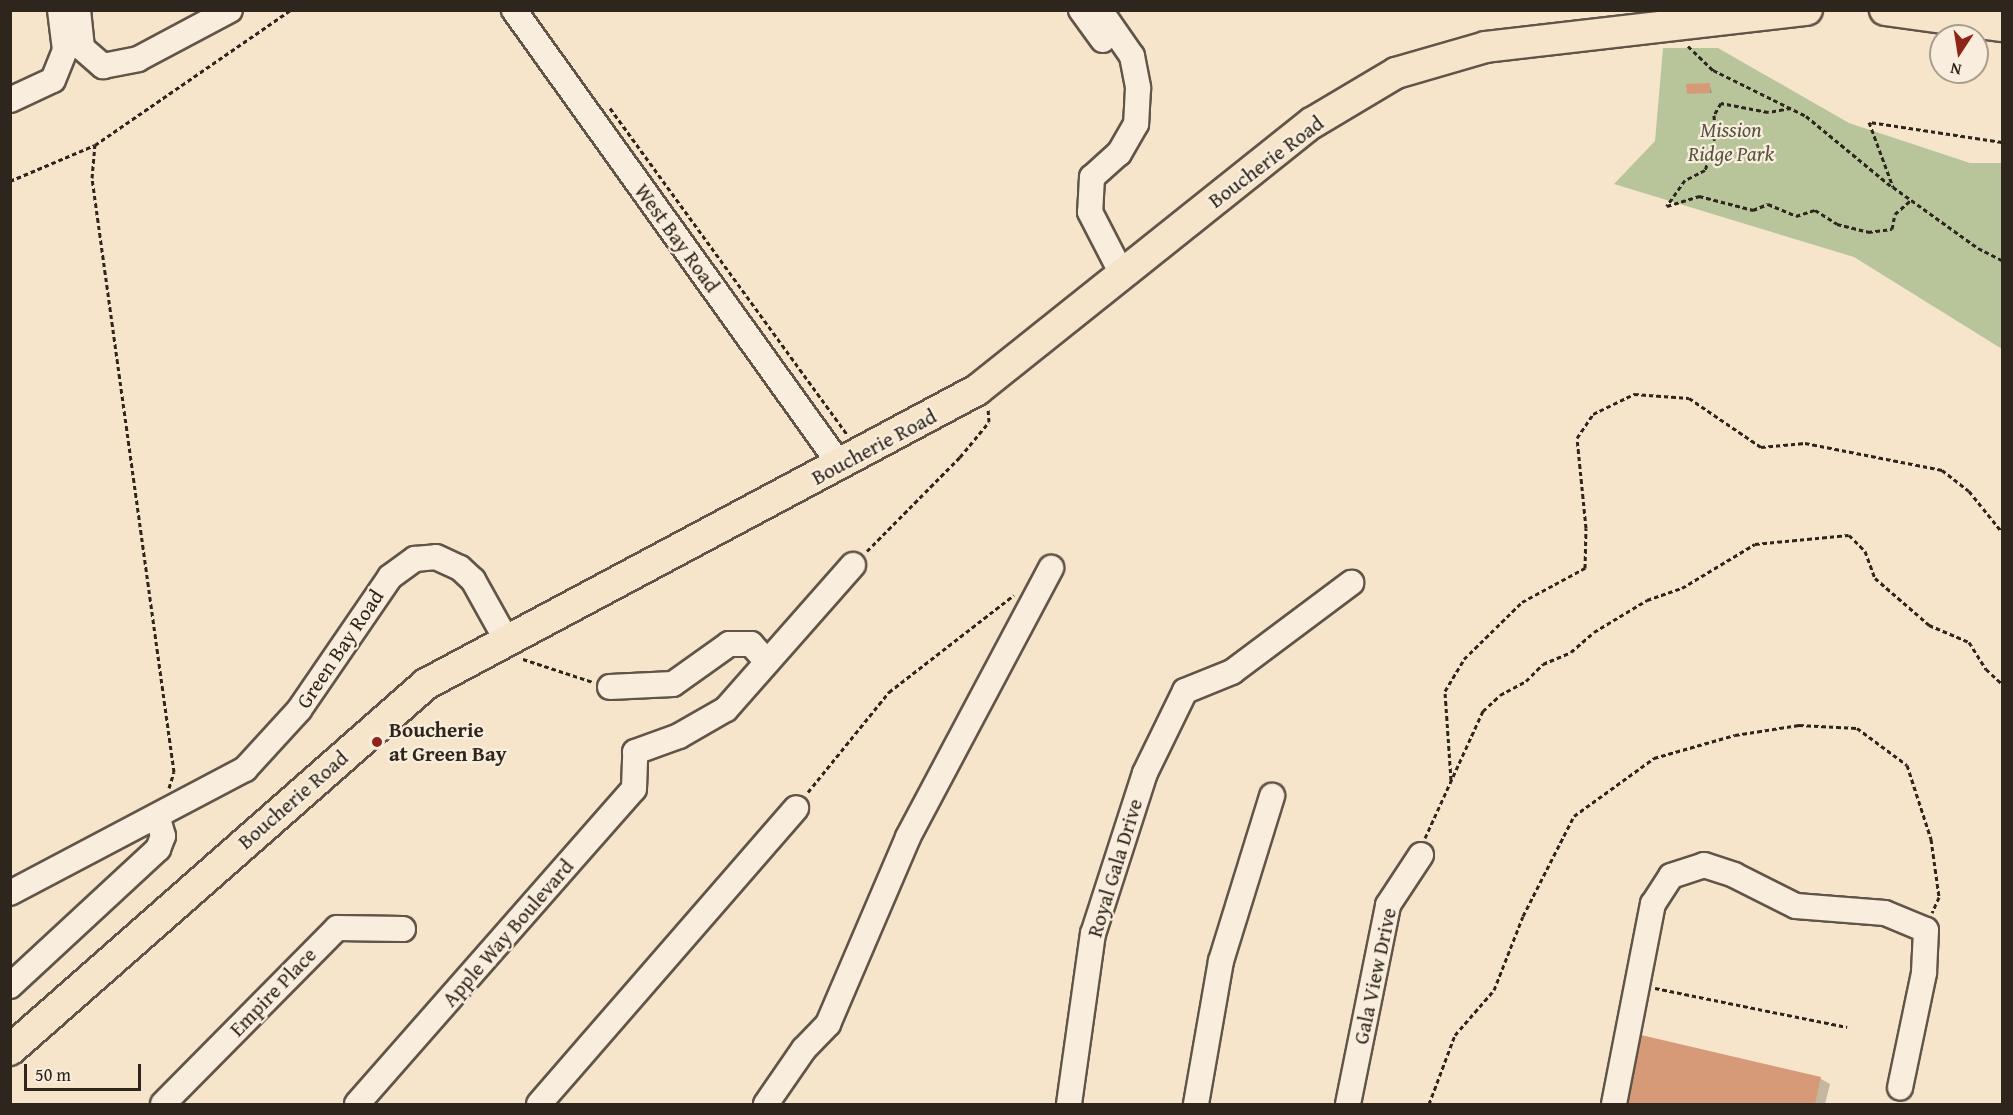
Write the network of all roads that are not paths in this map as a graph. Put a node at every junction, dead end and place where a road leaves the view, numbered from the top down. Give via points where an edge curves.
1 (60, 10) edge
2 (78, 10) edge
3 (230, 10) edge
4 (514, 10) edge
5 (1081, 10) edge
6 (1100, 10) edge
7 (1807, 10) edge
8 (1885, 10) edge
9 (2002, 26) edge
10 (1138, 88) junction
11 (10, 100) edge
12 (1122, 274) junction
13 (851, 460) junction
14 (853, 565) road end
15 (1051, 568) dead end
16 (1351, 583) dead end
17 (507, 641) junction
18 (767, 662) junction
19 (610, 687) road end
20 (1272, 796) dead end
21 (796, 808) road end
22 (158, 818) junction
23 (1420, 855) road end
24 (10, 893) edge
25 (403, 929) dead end
26 (10, 986) edge
27 (10, 1050) edge
28 (1900, 1088) dead end
29 (163, 1104) edge
30 (357, 1104) edge
31 (539, 1104) edge
32 (766, 1104) edge
33 (1069, 1104) edge
34 (1196, 1104) edge
35 (1348, 1104) edge
36 (1614, 1104) edge

1 - 11 street via 65,50 53,80
2 - 3 street via 82,48 103,66 138,59
4 - 13 street, West Bay Road
5 - 10 street
6 - 10 street via 1132,56
7 - 12 main road, Boucherie Road via 1486,47 1396,73 1312,123
8 - 9 main road
10 - 12 street via 1136,124 1119,153 1092,177 1090,212
12 - 13 main road, Boucherie Road via 977,390
13 - 17 main road, Boucherie Road
14 - 18 street
15 - 32 street via 908,837 828,1024 804,1049
16 - 33 street, Royal Gala Drive via 1232,672 1185,691 1145,773 1093,934
17 - 22 street, Green Bay Road via 472,580 460,568 436,557 415,559 390,578 299,710 245,769
17 - 27 main road, Boucherie Road via 426,684
18 - 19 street via 751,644 729,644 673,684
18 - 30 street, Apple Way Boulevard via 726,709 679,736 635,752 634,789
20 - 34 street via 1221,961
21 - 31 street
22 - 24 street, Green Bay Road
22 - 26 street via 163,836 158,849
23 - 35 street, Gala View Drive via 1388,905
25 - 29 street, Empire Place via 337,928
28 - 36 street via 1924,973 1926,930 1885,913 1796,906 1734,875 1704,865 1671,876 1653,904

